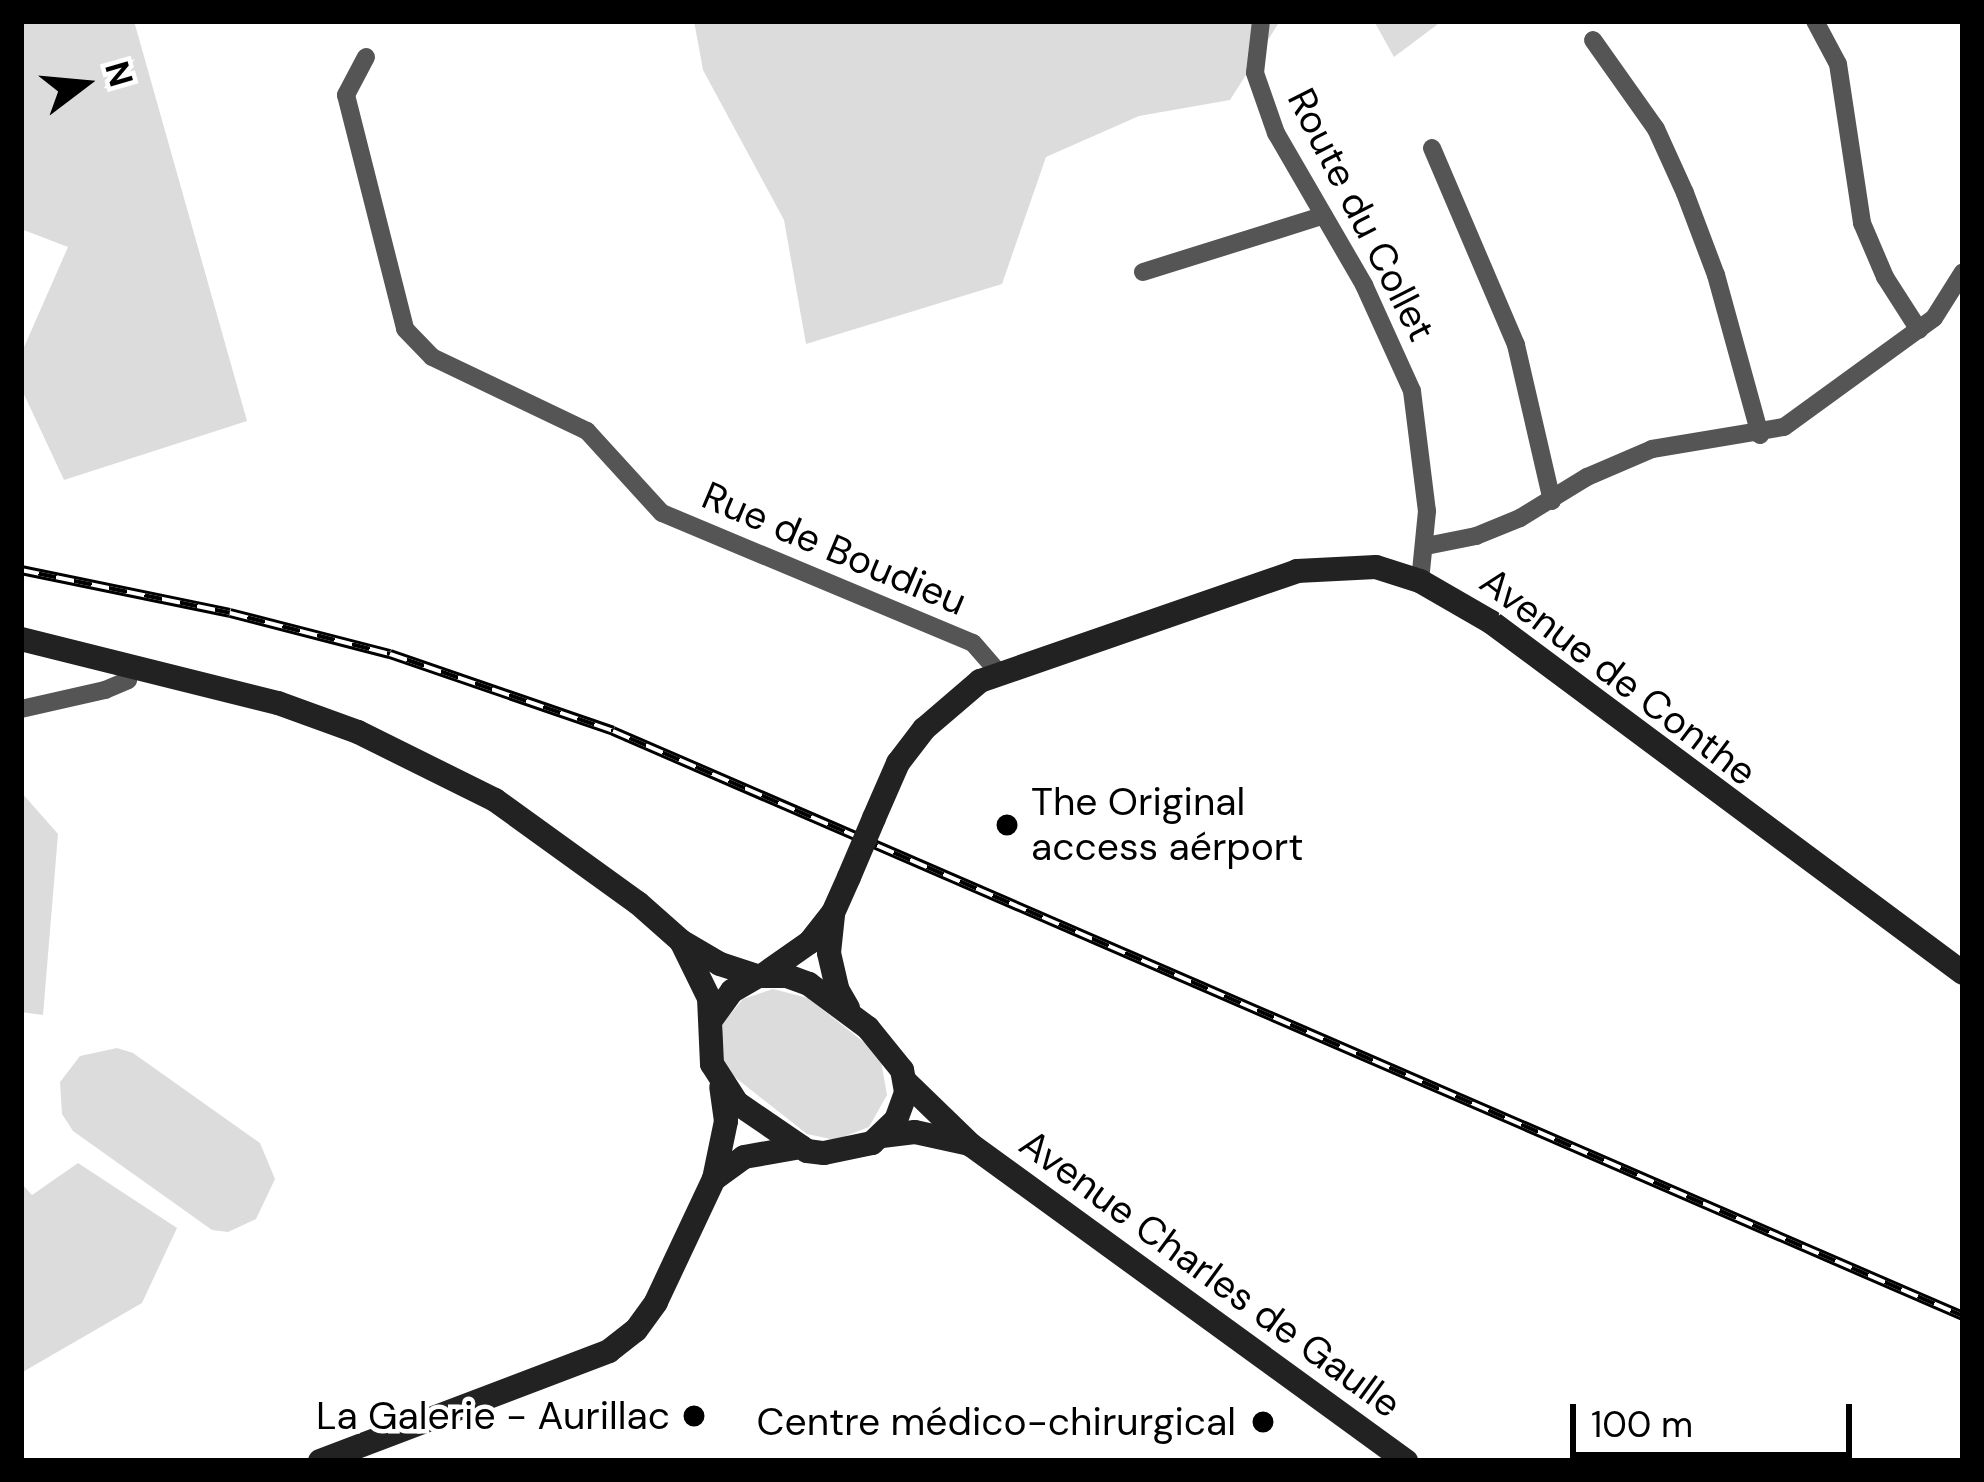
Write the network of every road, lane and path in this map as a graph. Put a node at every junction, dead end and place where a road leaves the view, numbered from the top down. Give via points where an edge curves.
1 (1261, 21) edge
2 (1815, 21) edge
3 (1594, 40) dead end
4 (366, 57) dead end
5 (1432, 148) dead end
6 (1322, 216) junction
7 (1143, 272) dead end
8 (1963, 272) edge
9 (1919, 330) junction
10 (1760, 435) junction
11 (1552, 501) junction
12 (1426, 546) junction
13 (1420, 580) junction
14 (21, 639) edge
15 (131, 666) junction
16 (998, 672) junction
17 (21, 709) edge
18 (833, 913) junction
19 (681, 941) junction
20 (1963, 973) edge
21 (760, 975) junction
22 (852, 1014) junction
23 (712, 1019) junction
24 (906, 1082) junction
25 (721, 1085) junction
26 (882, 1136) junction
27 (971, 1145) junction
28 (801, 1147) junction
29 (714, 1179) junction
30 (320, 1461) edge
31 (1406, 1461) edge

1 - 6 street, Route du Collet via 1261,95
2 - 9 street via 1838,64 1862,223
3 - 10 street via 1656,129 1685,193
4 - 16 street, Rue de Boudieu via 346,95 405,329 432,357 587,431 662,513 973,643
5 - 11 street via 1516,345
6 - 7 street
6 - 12 street, Route du Collet via 1412,391
8 - 9 street
9 - 10 street via 1784,427
10 - 11 street via 1652,449
11 - 12 street via 1477,536
12 - 13 street, Route du Collet
13 - 16 street, Avenue de Conthe via 1376,567 1297,571
13 - 20 street, Avenue de Conthe via 1491,622
14 - 15 street
15 - 17 street via 128,680 105,690
15 - 19 street via 278,703 426,764 495,800
16 - 18 street, Avenue de Conthe, bridge via 956,699 898,764
18 - 21 street, Avenue de Conthe via 810,942
18 - 22 street, Avenue de Conthe via 832,974
19 - 21 street
19 - 23 street via 704,981
21 - 22 street via 809,984
21 - 23 street via 732,991
22 - 24 street via 881,1040
23 - 25 street via 712,1064
24 - 26 street via 904,1103
24 - 27 street, Avenue Charles de Gaulle
25 - 28 street
25 - 29 street via 726,1121
26 - 27 street, Avenue Charles de Gaulle via 915,1132
26 - 28 street via 847,1151
27 - 31 street, Avenue Charles de Gaulle
28 - 29 street via 744,1157
29 - 30 street via 656,1302 609,1351

